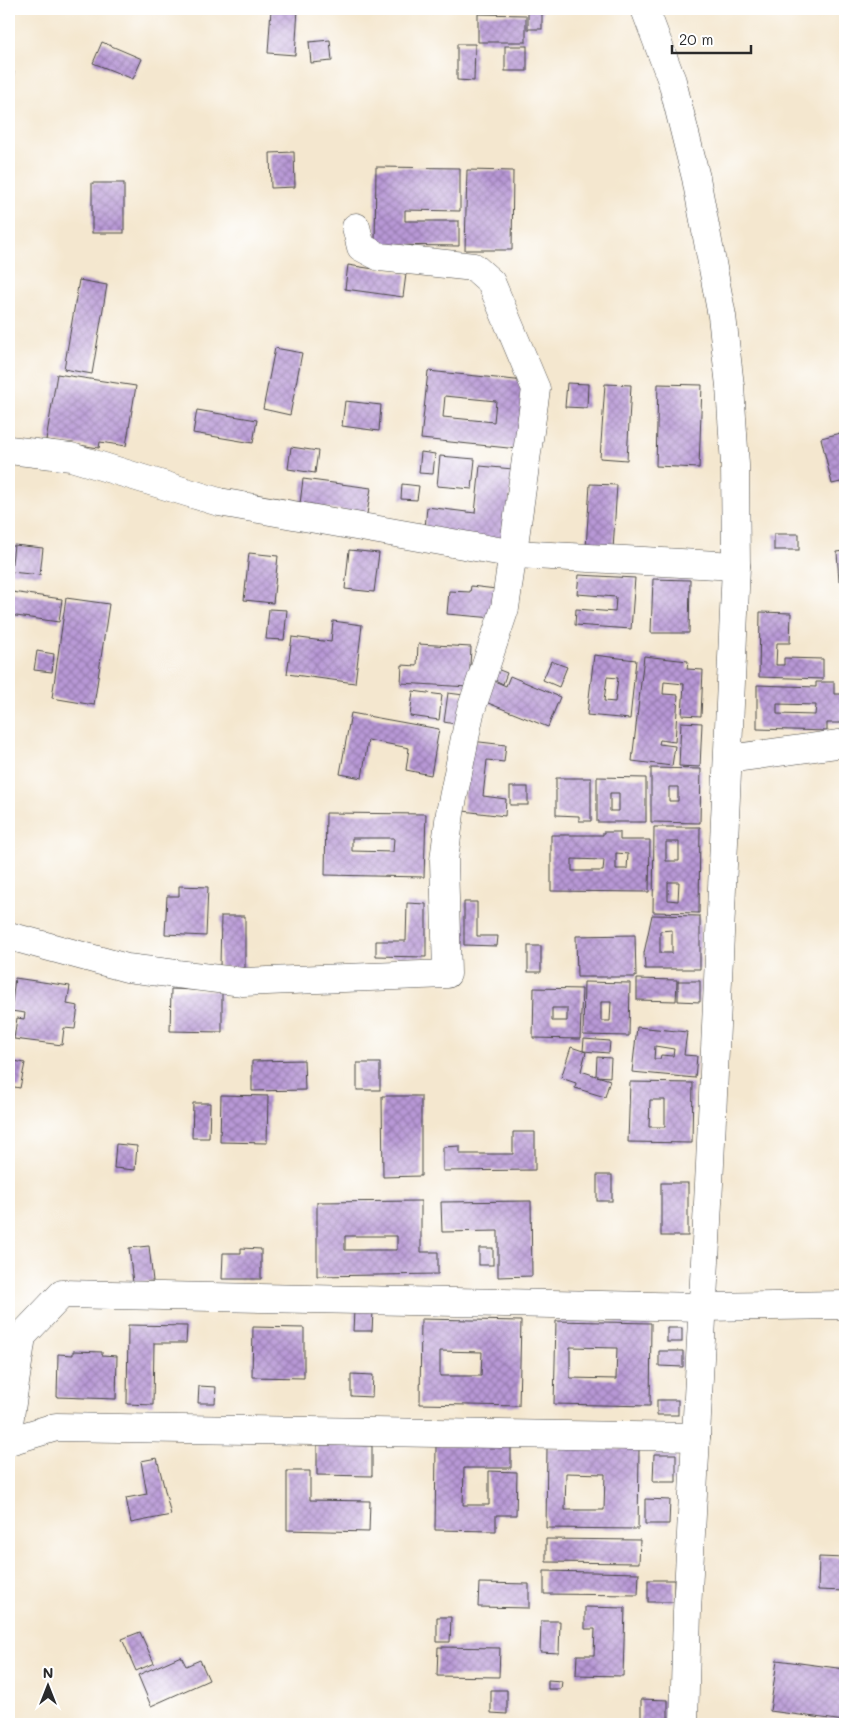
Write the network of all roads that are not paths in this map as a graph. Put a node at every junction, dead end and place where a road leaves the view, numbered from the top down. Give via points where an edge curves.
1 (645, 9) edge
2 (356, 228) dead end
3 (9, 450) edge
4 (514, 554) junction
5 (736, 566) junction
6 (845, 743) edge
7 (728, 759) junction
8 (9, 936) edge
9 (845, 1305) edge
10 (703, 1307) junction
11 (9, 1423) edge
12 (696, 1437) junction
13 (9, 1441) edge
14 (684, 1724) edge

1 - 5 street via 672,81 694,168 722,316 735,465
2 - 4 street via 361,247 380,257 474,267 492,282 536,389
3 - 4 street via 71,457 218,502
4 - 5 street
4 - 8 street via 505,608 470,713 450,813 444,860 447,974 243,982 126,968
5 - 7 street
6 - 7 street
7 - 10 street
9 - 10 street
10 - 11 street via 62,1294 22,1336
10 - 12 street
12 - 13 street via 56,1427
12 - 14 street

